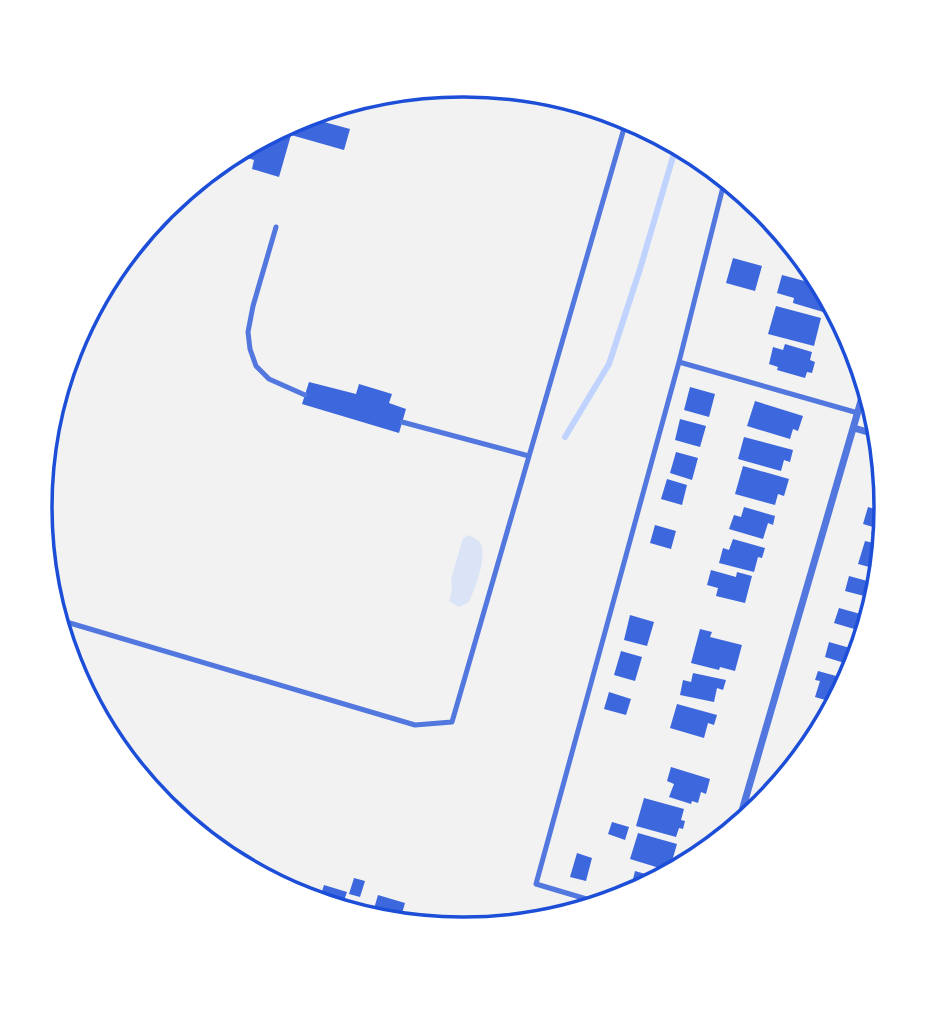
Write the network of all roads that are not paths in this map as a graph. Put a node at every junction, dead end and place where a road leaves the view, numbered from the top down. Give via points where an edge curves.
1 (624, 130) edge
2 (723, 189) edge
3 (276, 227) dead end
4 (679, 362) junction
5 (305, 395) dead end
6 (860, 403) edge
7 (858, 412) junction
8 (402, 422) dead end
9 (854, 428) junction
10 (867, 432) edge
11 (529, 456) junction
12 (69, 623) edge
13 (743, 807) edge
14 (586, 899) edge

1 - 11 lane
2 - 4 lane
3 - 5 lane via 253,306 250,349 269,379
4 - 7 lane
4 - 14 lane via 536,884
6 - 7 street
7 - 9 street
8 - 11 lane
9 - 10 street
9 - 13 street
11 - 12 lane via 452,722 415,724

